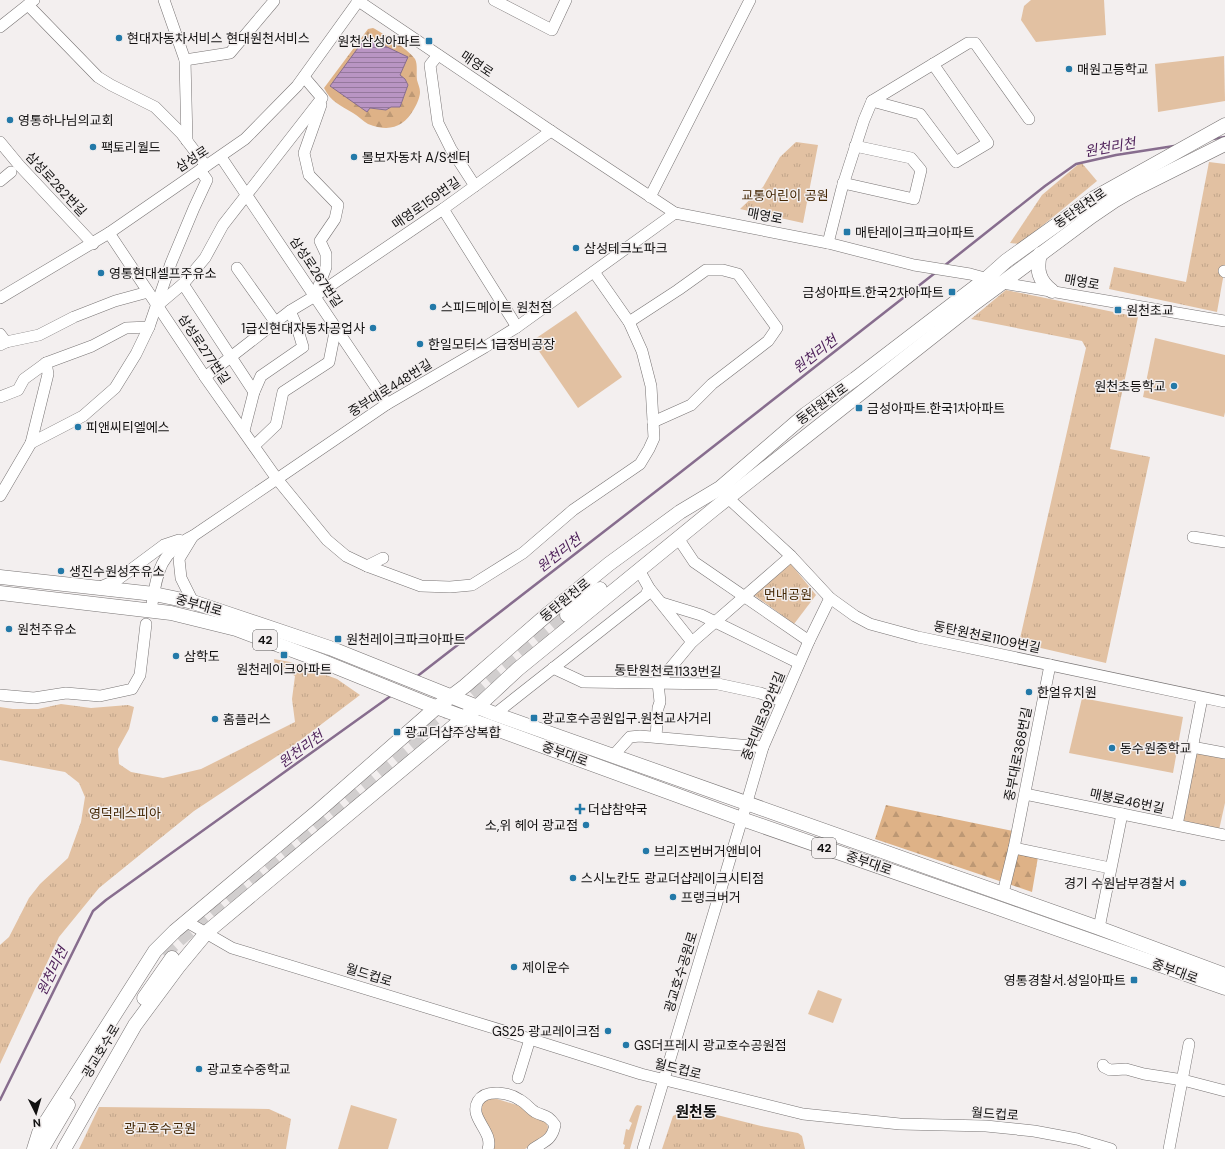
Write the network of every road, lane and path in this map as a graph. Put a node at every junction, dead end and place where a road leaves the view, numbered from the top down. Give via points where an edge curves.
1 (164, 0) edge
2 (494, 0) edge
3 (566, 0) edge
4 (750, 0) edge
5 (274, 1) dead end
6 (359, 1) edge
7 (31, 3) edge
8 (0, 27) edge
9 (438, 55) junction
10 (185, 60) junction
11 (934, 64) junction
12 (304, 77) junction
13 (322, 98) junction
14 (872, 101) junction
15 (1029, 119) dead end
16 (1225, 125) edge
17 (551, 132) junction
18 (187, 141) junction
19 (0, 142) edge
20 (1225, 144) edge
21 (855, 146) junction
22 (222, 157) junction
23 (203, 168) junction
24 (11, 172) dead end
25 (0, 181) edge
26 (843, 183) junction
27 (475, 186) junction
28 (247, 193) junction
29 (650, 197) junction
30 (443, 209) junction
31 (675, 213) junction
32 (109, 233) junction
33 (828, 243) junction
34 (93, 244) junction
35 (1040, 254) junction
36 (237, 268) dead end
37 (594, 272) junction
38 (987, 278) junction
39 (1003, 282) junction
40 (183, 284) junction
41 (1052, 291) junction
42 (148, 292) junction
43 (315, 296) junction
44 (0, 298) edge
45 (157, 306) junction
46 (290, 311) junction
47 (1225, 321) edge
48 (629, 322) junction
49 (276, 323) junction
50 (149, 327) junction
51 (336, 327) junction
52 (517, 327) junction
53 (2, 341) edge
54 (231, 356) junction
55 (46, 363) junction
56 (205, 377) junction
57 (254, 392) junction
58 (0, 397) edge
59 (387, 404) junction
60 (653, 422) junction
61 (244, 431) junction
62 (31, 443) junction
63 (254, 446) junction
64 (277, 479) junction
65 (724, 493) junction
66 (0, 496) edge
67 (193, 536) junction
68 (1194, 537) dead end
69 (678, 538) junction
70 (1225, 542) edge
71 (791, 556) junction
72 (383, 558) dead end
73 (367, 566) junction
74 (639, 570) junction
75 (0, 577) edge
76 (100, 588) junction
77 (650, 588) junction
78 (118, 590) junction
79 (0, 594) edge
80 (154, 594) junction
81 (744, 597) junction
82 (830, 598) junction
83 (66, 601) junction
84 (193, 602) junction
85 (662, 603) junction
86 (134, 608) junction
87 (158, 611) junction
88 (564, 612) tunnel mouth
89 (716, 621) junction
90 (146, 624) junction
91 (809, 641) junction
92 (692, 642) junction
93 (799, 663) junction
94 (1050, 665) junction
95 (554, 668) junction
96 (658, 683) junction
97 (446, 694) junction
98 (0, 695) edge
99 (1202, 698) junction
100 (782, 701) junction
101 (1225, 702) edge
102 (431, 705) junction
103 (477, 706) junction
104 (495, 714) junction
105 (465, 717) junction
106 (656, 737) junction
107 (763, 747) junction
108 (1192, 747) junction
109 (1225, 753) edge
110 (613, 756) junction
111 (1025, 794) junction
112 (747, 803) junction
113 (1122, 814) junction
114 (742, 819) junction
115 (1225, 824) edge
116 (1177, 826) junction
117 (1224, 835) edge
118 (1014, 848) junction
119 (1110, 868) junction
120 (1003, 894) junction
121 (187, 922) junction
122 (1099, 928) junction
123 (207, 932) junction
124 (1201, 973) junction
125 (1225, 975) edge
126 (1225, 988) edge
127 (530, 1038) junction
128 (1189, 1044) dead end
129 (1103, 1065) dead end
130 (518, 1078) dead end
131 (663, 1080) junction
132 (1183, 1080) junction
133 (1225, 1091) edge
134 (34, 1149) edge
135 (42, 1149) edge
136 (53, 1149) edge
137 (64, 1149) edge
138 (488, 1149) edge
139 (533, 1149) edge
140 (643, 1149) edge
141 (1111, 1149) edge
142 (1169, 1149) edge

1 - 10 street
2 - 3 street via 552,30
4 - 29 street
5 - 10 street via 230,53
6 - 9 street, 매영로
6 - 12 street, 삼성로
7 - 8 street
7 - 18 street via 98,77 155,107
9 - 17 street, 매영로
9 - 27 street via 430,65 438,123
10 - 18 street
11 - 14 street
11 - 14 street via 988,143 956,162 920,114
11 - 15 street via 968,43 976,43
12 - 13 street
12 - 22 street, 삼성로 via 245,140
13 - 28 street
13 - 43 street via 304,153 309,175 338,205 335,219 320,242 326,254 326,267
14 - 21 street
16 - 38 main road, 동탄원천로 via 1094,198 1006,261
17 - 27 street, 매영로159번길
17 - 29 street, 매영로
18 - 23 street
19 - 34 street, 삼성로282번길
20 - 35 main road, 동탄원천로 via 1132,190
21 - 26 street
21 - 26 street via 911,158 920,170 914,199
22 - 23 street, 삼성로
22 - 28 street, 삼성로267번길
23 - 32 street, 삼성로
23 - 45 street via 207,180 171,263
24 - 25 street
26 - 33 street
27 - 30 street, 매영로159번길
28 - 40 street via 223,225 205,258
28 - 43 street, 삼성로267번길
29 - 31 street, 매영로
30 - 43 street, 매영로159번길
30 - 52 street
31 - 33 street, 매영로
31 - 37 street, 중부대로448번길
32 - 34 street, 삼성로
32 - 42 street, 삼성로277번길
33 - 38 street, 매영로 via 914,266
34 - 44 street, 삼성로
35 - 39 main road, 동탄원천로
35 - 41 main road via 1040,277
36 - 49 street
37 - 48 street, 삼성로277번길
37 - 52 street, 중부대로448번길
38 - 39 street, 매영로
38 - 65 main road, 동탄원천로 via 806,414
39 - 41 street, 매영로
39 - 65 main road, 동탄원천로
40 - 45 street
40 - 54 street
41 - 47 street, 매영로
42 - 45 street, 삼성로277번길
42 - 53 street via 115,301 74,317 40,335
43 - 46 street, 매영로159번길
43 - 51 street, 삼성로267번길
45 - 50 street
45 - 56 street, 삼성로277번길
46 - 49 street, 매영로159번길
46 - 57 street via 302,348 261,376
48 - 60 street, 삼성로277번길 via 642,351 651,386
48 - 60 street via 706,270 723,270 738,274 777,328 768,341 712,384 691,405
49 - 54 street, 매영로159번길
50 - 55 street via 126,328 92,346
50 - 62 street via 115,388 83,416
51 - 59 street, 삼성로267번길
51 - 63 street via 329,362 283,392 276,425
52 - 59 street, 중부대로448번길
54 - 56 street, 매영로159번길
54 - 57 street
55 - 58 street via 24,379 18,390
55 - 62 street via 48,374
56 - 61 street, 삼성로277번길
57 - 61 street
59 - 64 street, 중부대로448번길
60 - 73 street, 삼성로277번길 via 654,438 640,464 573,510 523,553 472,585 421,586
61 - 63 street, 삼성로277번길
62 - 66 street
63 - 64 street, 삼성로277번길
64 - 67 street, 중부대로448번길
64 - 73 street, 삼성로277번길 via 327,540 346,556
65 - 69 main road, 동탄원천로
65 - 71 street, 동탄원천로1109번길
65 - 88 main road
65 - 97 main road, 동탄원천로 via 680,512 609,564
67 - 76 street via 164,545 117,580
67 - 80 street, 중부대로448번길 via 170,551 159,570
67 - 84 street via 179,560 181,578
68 - 70 street
69 - 74 main road, 동탄원천로
69 - 81 street via 694,562
71 - 81 street
71 - 82 street, 동탄원천로1109번길
72 - 73 street
74 - 77 street
74 - 103 main road, 동탄원천로 via 518,668
75 - 76 main road, 중부대로 / 42
76 - 78 main road, 중부대로 / 42
77 - 85 street
77 - 95 street via 646,595
78 - 80 main road, 중부대로 / 42
78 - 83 main road via 117,597 113,599 71,596
79 - 83 main road, 중부대로 / 42
80 - 84 main road, 중부대로 / 42
80 - 87 street, 중부대로448번길
81 - 89 street
81 - 91 street
82 - 91 street, 중부대로392번길
82 - 94 street, 동탄원천로1109번길 via 870,624 918,637
83 - 86 main road, 중부대로 / 42
84 - 97 main road, 중부대로 / 42 via 330,648
85 - 89 street, 중부대로392번길
85 - 92 street
86 - 87 main road, 중부대로 / 42
86 - 90 street
87 - 90 street
87 - 102 main road, 중부대로 / 42 via 236,629
89 - 92 street
89 - 93 street, 중부대로392번길
90 - 98 street via 140,675 132,689 100,696 66,693 34,698
91 - 93 street, 중부대로392번길
92 - 96 street
93 - 100 street, 중부대로392번길
94 - 99 street, 동탄원천로1109번길
94 - 111 street, 중부대로368번길
95 - 96 street, 동탄원천로1133번길 via 583,682
95 - 104 street
96 - 100 street, 동탄원천로1133번길 via 718,684 760,693
96 - 106 street via 660,702
97 - 102 main road, 동탄원천로
97 - 103 main road, 중부대로 / 42
99 - 101 street, 동탄원천로1109번길
99 - 108 street
100 - 107 street, 중부대로392번길
102 - 105 main road, 중부대로 / 42
102 - 121 main road, 동탄원천로 via 311,817
103 - 104 main road, 중부대로 / 42
103 - 105 main road, 동탄원천로
104 - 110 main road, 중부대로 / 42
105 - 114 main road, 중부대로 / 42
105 - 123 main road, 동탄원천로
106 - 107 street
106 - 110 street via 630,737
107 - 112 street, 중부대로392번길
108 - 109 street
108 - 116 street
110 - 112 main road, 중부대로 / 42
111 - 113 street, 매봉로46번길
111 - 118 street, 중부대로368번길
112 - 114 street, 광교호수공원로
112 - 120 main road, 중부대로 / 42
113 - 116 street, 매봉로46번길
113 - 119 street
114 - 124 main road, 중부대로 / 42 via 998,908
114 - 131 street, 광교호수공원로
115 - 117 street, 매봉로46번길
116 - 117 street, 매봉로46번길
118 - 119 street
118 - 120 street, 중부대로368번길
119 - 122 street
120 - 122 main road, 중부대로 / 42
121 - 123 street, 월드컵로
121 - 134 main road, 동탄원천로 via 155,951 39,1133
122 - 124 main road, 중부대로 / 42
123 - 127 street, 월드컵로 via 232,948
123 - 137 main road, 동탄원천로 via 135,1025
124 - 125 main road, 중부대로 / 42
124 - 126 main road, 중부대로 / 42
127 - 130 street
127 - 131 street, 월드컵로
128 - 132 street
129 - 132 street via 1110,1070 1126,1069
131 - 140 street, 광교호수공원로
131 - 141 street, 월드컵로 via 803,1114 900,1124 986,1126 1034,1131
132 - 133 street
132 - 142 street
135 - 136 main road, 광교호수로 via 135,996 167,956
138 - 139 street via 489,1138 475,1109 479,1100 488,1093 498,1092 519,1099 535,1112 550,1118 555,1125 550,1138

